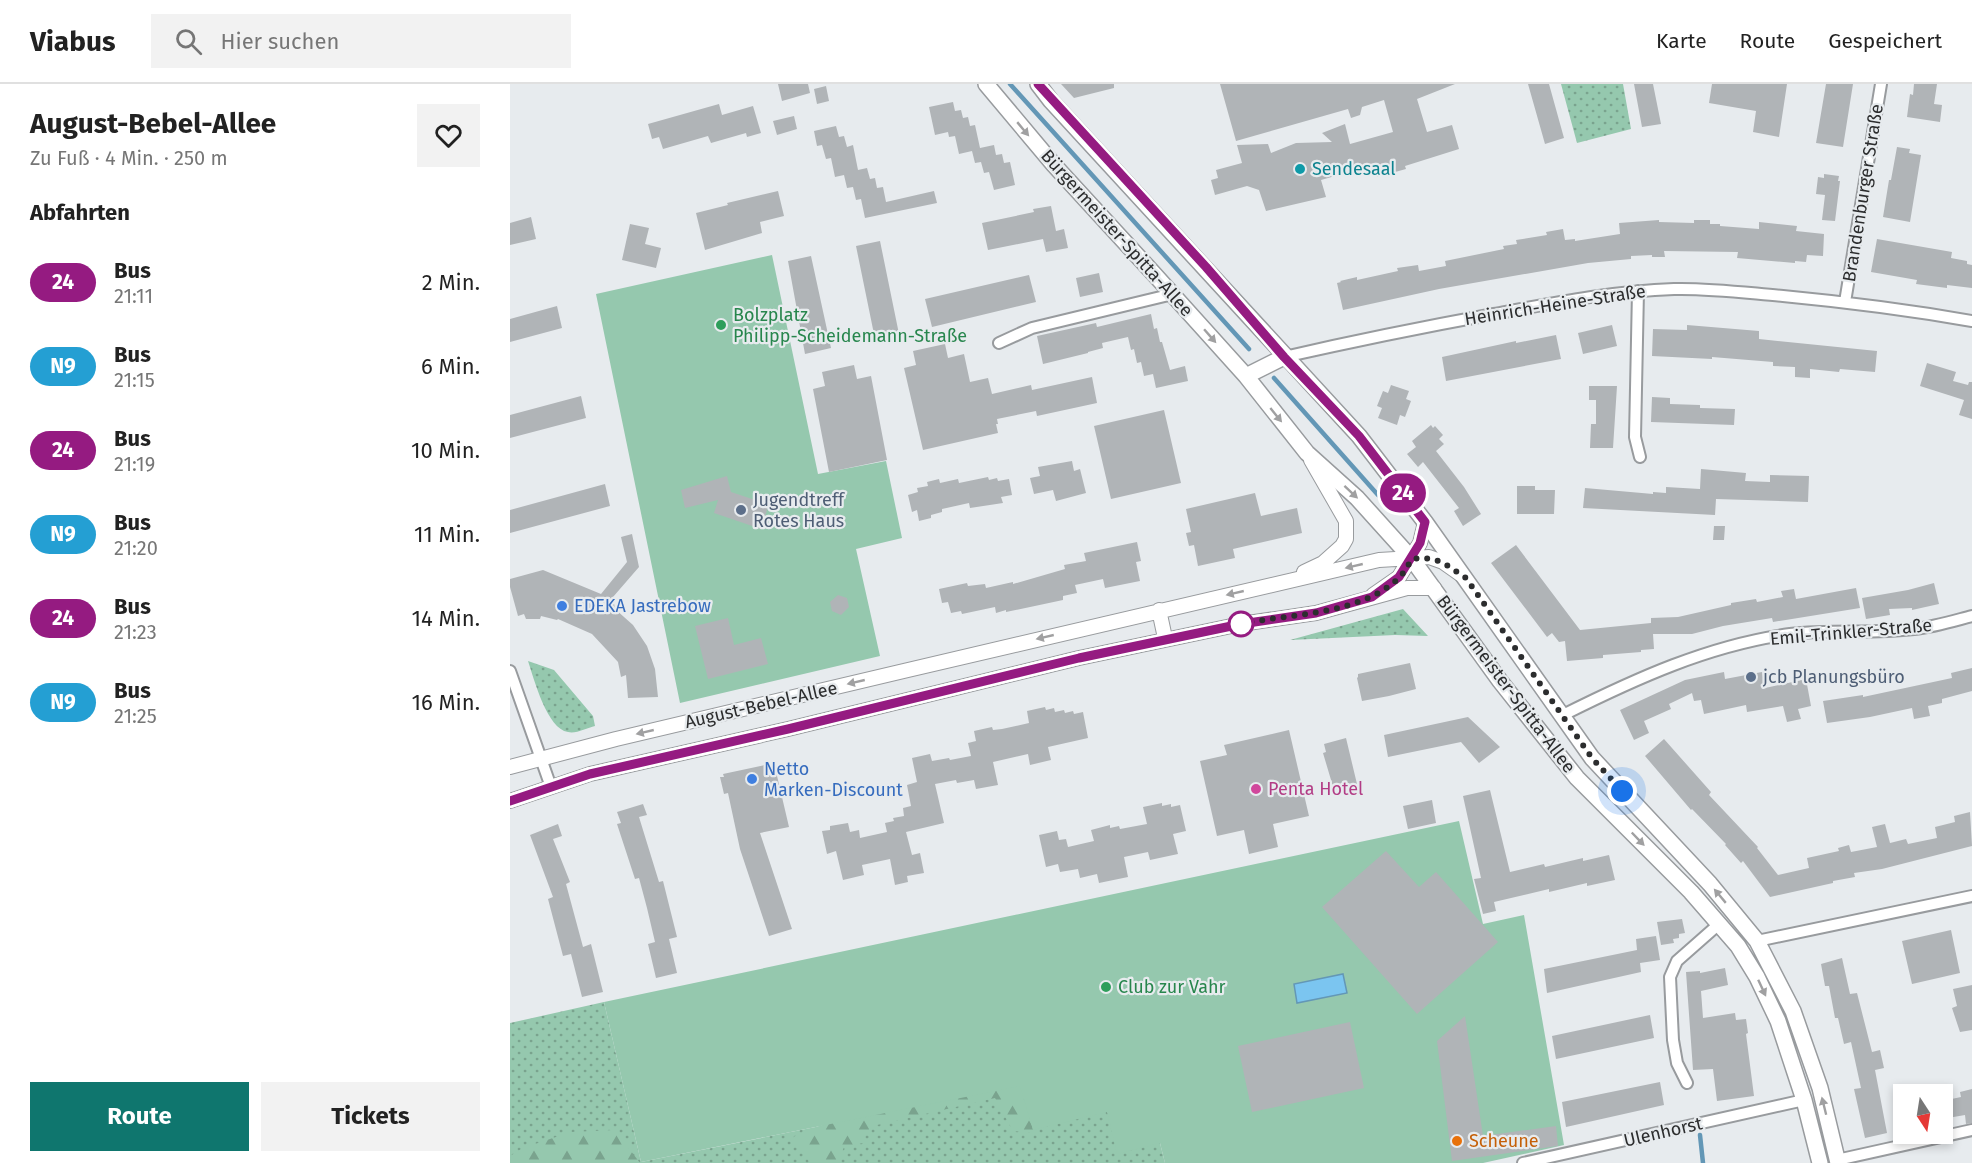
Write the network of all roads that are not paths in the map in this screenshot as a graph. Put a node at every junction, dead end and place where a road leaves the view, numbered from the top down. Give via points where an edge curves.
1 (1038, 84) edge
2 (1881, 84) edge
3 (990, 86) edge
4 (1638, 291) junction
5 (1173, 294) junction
6 (1845, 302) junction
7 (1972, 321) edge
8 (999, 342) dead end
9 (1284, 357) junction
10 (1246, 376) junction
11 (1307, 453) junction
12 (1640, 457) dead end
13 (1425, 522) junction
14 (1412, 559) junction
15 (1466, 578) junction
16 (1292, 579) junction
17 (1434, 588) junction
18 (1372, 597) junction
19 (1159, 610) junction
20 (1972, 616) edge
21 (1165, 638) junction
22 (510, 671) edge
23 (1563, 715) junction
24 (540, 759) junction
25 (510, 767) edge
26 (550, 787) junction
27 (510, 801) edge
28 (1972, 896) edge
29 (1719, 924) junction
30 (1757, 941) junction
31 (1687, 1083) dead end
32 (1804, 1100) junction
33 (1972, 1130) edge
34 (1838, 1161) edge
35 (1522, 1163) edge
36 (1820, 1163) edge

1 - 9 main road, Bürgermeister-Spitta-Allee
2 - 6 street, Brandenburger Straße
3 -> 5 main road, Bürgermeister-Spitta-Allee via 1054,165
4 - 6 street, Heinrich-Heine-Straße via 1734,292
4 - 9 street, Heinrich-Heine-Straße via 1533,306
4 - 12 street via 1635,437
5 - 8 street via 1032,328
5 -> 10 main road, Bürgermeister-Spitta-Allee
6 - 7 street, Heinrich-Heine-Straße
9 - 10 main road
9 - 13 main road, Bürgermeister-Spitta-Allee via 1359,436
10 -> 11 main road, Bürgermeister-Spitta-Allee
11 -> 14 main road, Bürgermeister-Spitta-Allee via 1357,498
11 - 16 street, August-Bebel-Allee via 1346,521 1346,539 1323,562
13 - 14 street, August-Bebel-Allee
13 - 15 main road, Bürgermeister-Spitta-Allee
14 - 15 street via 1429,557
14 -> 16 street, August-Bebel-Allee via 1378,560
14 - 17 main road, Bürgermeister-Spitta-Allee
14 - 18 street, August-Bebel-Allee via 1399,577
15 - 23 main road, Bürgermeister-Spitta-Allee
16 -> 19 street, August-Bebel-Allee
17 - 18 street, August-Bebel-Allee via 1407,588
17 -> 29 main road, Bürgermeister-Spitta-Allee via 1500,681 1577,778
18 - 21 street, August-Bebel-Allee via 1316,613
19 - 21 street
19 -> 24 street, August-Bebel-Allee
20 - 23 street, Emil-Trinkler-Straße via 1912,630 1792,634 1741,643 1688,658
21 - 26 street, August-Bebel-Allee via 590,774
22 - 24 street
30 -> 23 main road, Bürgermeister-Spitta-Allee via 1710,884 1592,758
24 - 25 street, August-Bebel-Allee
24 - 26 street
26 - 27 street, August-Bebel-Allee
28 - 30 street
29 - 31 street via 1677,960 1670,977 1673,1040 1677,1063
29 -> 32 main road, Bürgermeister-Spitta-Allee via 1757,977 1778,1021
34 -> 30 main road, Bürgermeister-Spitta-Allee via 1820,1088 1793,1011
32 - 35 street, Ulenhorst
32 - 36 main road, Bürgermeister-Spitta-Allee
33 - 34 street

